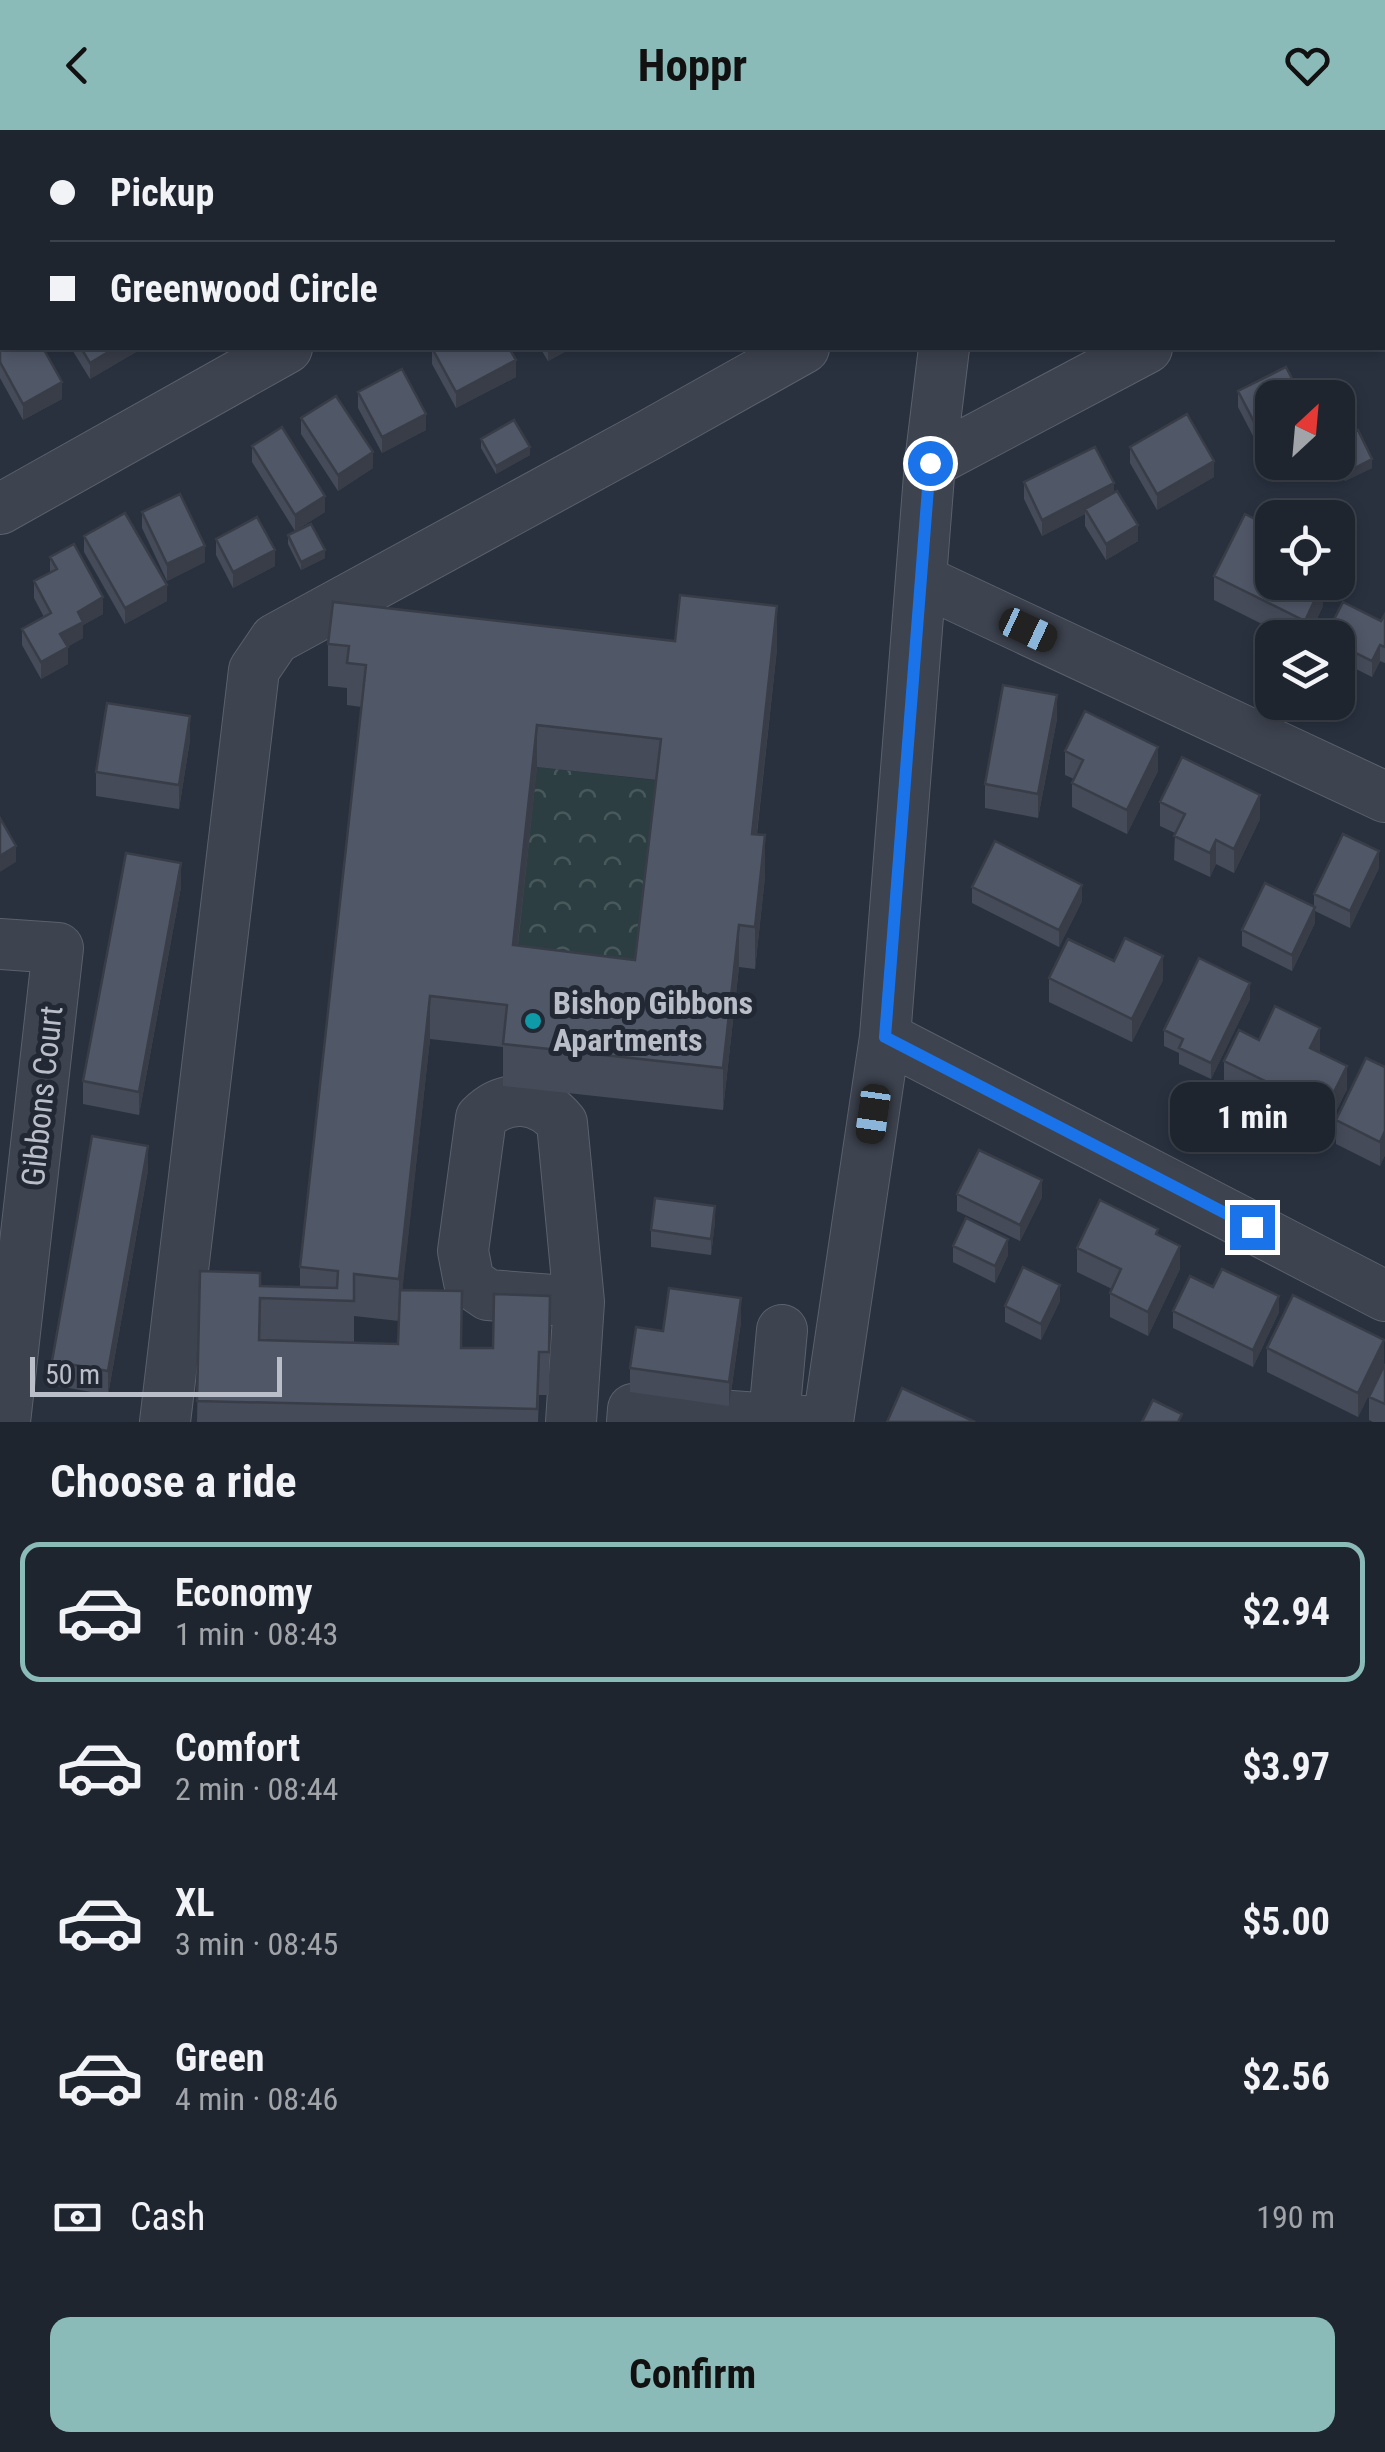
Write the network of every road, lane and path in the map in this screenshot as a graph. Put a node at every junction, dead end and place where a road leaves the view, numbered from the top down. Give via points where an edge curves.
1 (283, 350) edge
2 (800, 350) edge
3 (944, 350) edge
4 (1143, 350) edge
5 (930, 463) junction
6 (0, 509) edge
7 (921, 580) junction
8 (1385, 797) edge
9 (0, 944) edge
10 (885, 1037) junction
11 (1385, 1296) edge
12 (579, 1302) dead end
13 (782, 1330) dead end
14 (796, 1420) edge
15 (5, 1422) edge
16 (165, 1422) edge
17 (571, 1422) edge
18 (632, 1422) edge
19 (828, 1422) edge

1 - 6 street
2 - 16 street via 275,639 254,670
3 - 5 street
4 - 5 street
5 - 7 street
7 - 8 street
7 - 10 street
9 - 15 street, Gibbons Court via 58,948
10 - 11 street
10 - 19 street
12 - 17 street
13 - 14 street
14 - 18 street via 633,1409

